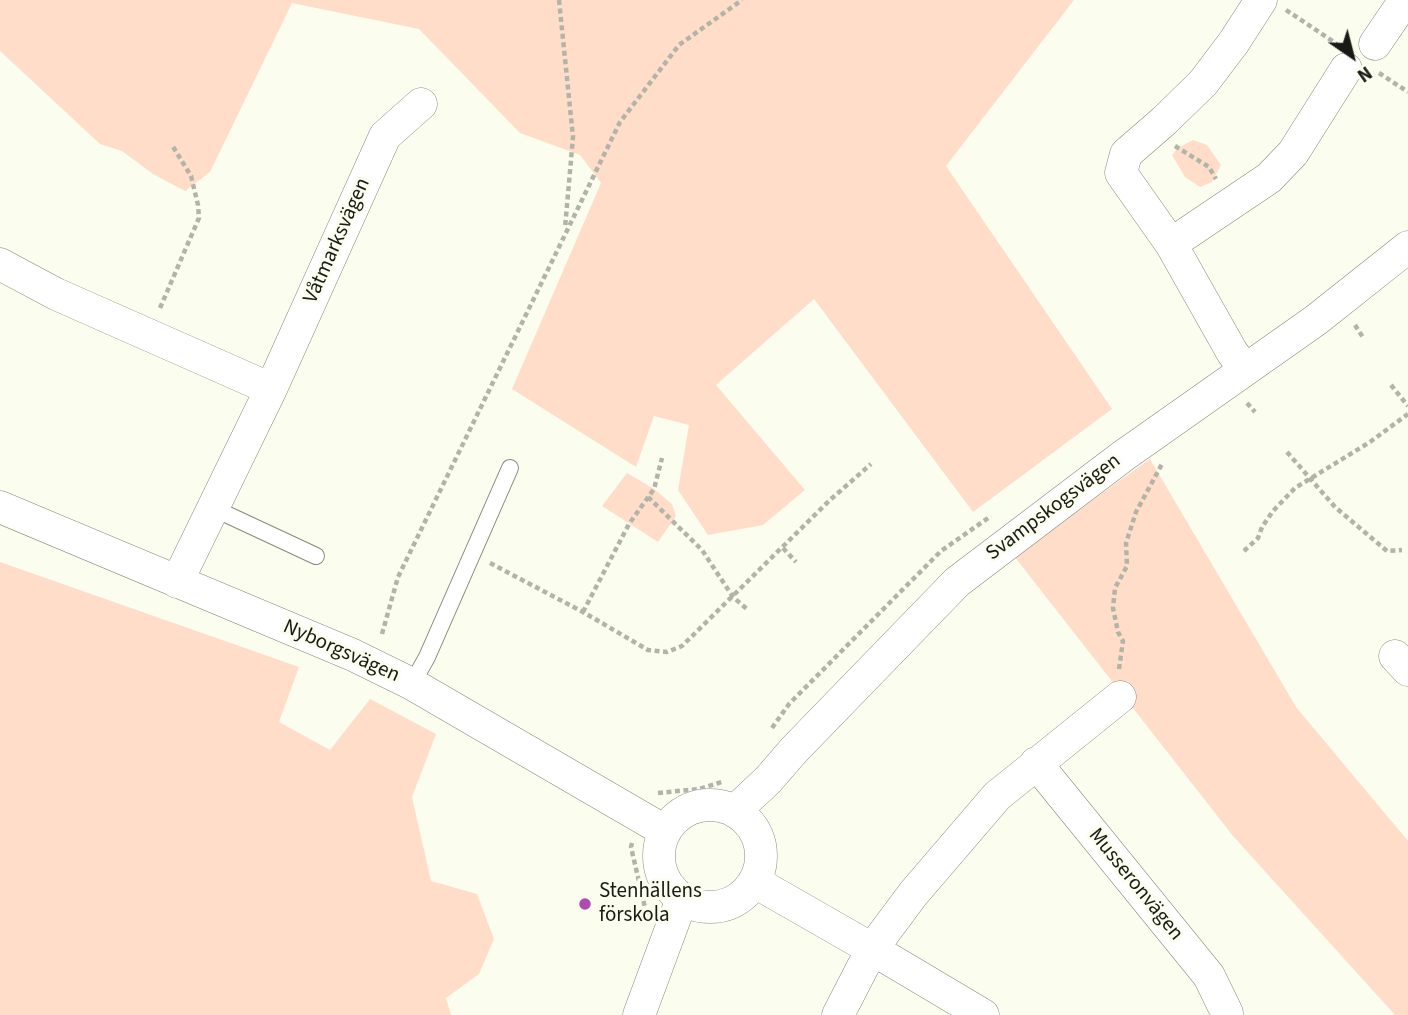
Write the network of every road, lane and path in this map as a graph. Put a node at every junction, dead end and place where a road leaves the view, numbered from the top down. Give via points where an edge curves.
1 (559, 0) edge
2 (742, 0) edge
3 (1261, 0) edge
4 (1405, 0) edge
5 (1375, 44) dead end
6 (1346, 69) dead end
7 (421, 104) dead end
8 (1157, 128) junction
9 (172, 145) dead end
10 (1235, 202) junction
11 (565, 232) junction
12 (1171, 244) junction
13 (1408, 247) edge
14 (0, 264) edge
15 (1350, 319) dead end
16 (147, 334) junction
17 (1364, 340) dead end
18 (1245, 370) junction
19 (1391, 385) dead end
20 (271, 389) junction
21 (1408, 407) edge
22 (1408, 414) edge
23 (1287, 452) dead end
24 (1166, 457) dead end
25 (662, 458) dead end
26 (871, 464) dead end
27 (510, 468) dead end
28 (1309, 477) junction
29 (648, 497) junction
30 (0, 507) edge
31 (213, 508) junction
32 (783, 548) junction
33 (1402, 550) dead end
34 (1244, 551) dead end
35 (471, 554) junction
36 (316, 556) dead end
37 (796, 562) dead end
38 (177, 582) junction
39 (733, 597) junction
40 (748, 610) dead end
41 (583, 612) junction
42 (382, 634) dead end
43 (412, 684) junction
44 (1120, 697) joint
45 (1036, 763) junction
46 (735, 811) junction
47 (665, 831) junction
48 (755, 882) junction
49 (682, 899) junction
50 (872, 949) junction
51 (1227, 1013) dead end
52 (639, 1015) edge
53 (838, 1015) edge
54 (983, 1015) edge

1 - 11 path via 573,137
2 - 11 path via 679,45 649,82 620,122
3 - 8 street via 1203,83
4 - 5 street
6 - 10 street via 1293,153 1269,178
7 - 20 street, Våtmarksvägen via 385,136
8 - 10 path via 1209,167
8 - 12 street via 1126,154 1121,173
9 - 16 path via 191,176 199,218
10 - 12 street
11 - 42 path via 398,577
12 - 18 street
13 - 18 street, Svampskogsvägen
14 - 16 street
15 - 17 path
16 - 20 street
18 - 46 street, Svampskogsvägen via 957,582
19 - 21 path
20 - 31 street, Våtmarksvägen
22 - 28 path
23 - 28 path
24 - 44 path via 1136,512 1126,543 1127,566 1115,588 1113,608 1123,641
25 - 29 path
26 - 32 path
27 - 35 lane
28 - 33 path via 1335,507 1387,551
28 - 34 path via 1273,511 1258,538
29 - 39 path via 702,550
29 - 41 path
30 - 38 street, Nyborgsvägen
31 - 36 lane
31 - 38 street, Våtmarksvägen
32 - 37 path
32 - 39 path
35 - 41 path
35 - 43 lane
38 - 43 street, Nyborgsvägen
39 - 40 path
39 - 41 path via 682,646 667,653 648,650
43 - 47 street, Nyborgsvägen
44 - 45 street
45 - 50 street via 998,796
45 - 51 street, Musseronvägen via 1209,976
46 - 47 street via 718,805 695,807 679,815
46 - 48 street via 752,826 760,842 761,865
47 - 49 street via 659,848 660,867 666,884
48 - 49 street via 735,901 718,907
48 - 50 street
49 - 52 street
50 - 53 street
50 - 54 street

